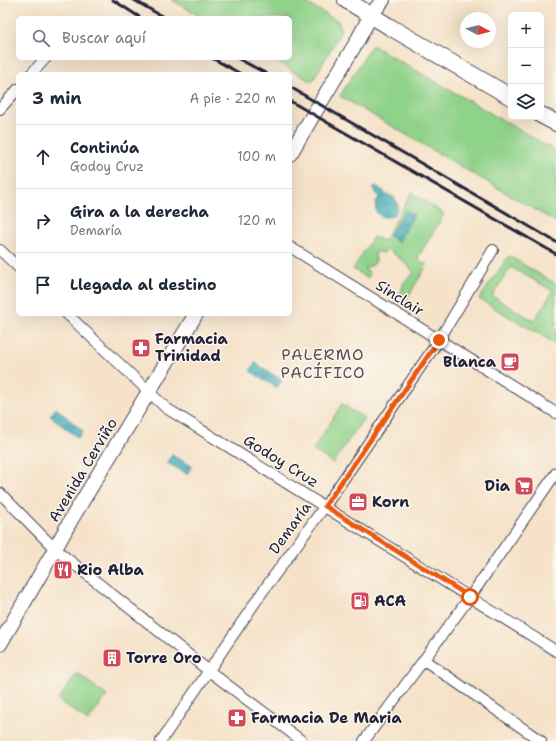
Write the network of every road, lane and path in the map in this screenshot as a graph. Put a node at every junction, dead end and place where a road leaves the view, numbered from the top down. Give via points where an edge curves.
1 (346, 0) edge
2 (383, 0) edge
3 (371, 15) junction
4 (44, 60) edge
5 (34, 72) edge
6 (16, 91) edge
7 (508, 95) edge
8 (0, 109) edge
9 (544, 117) edge
10 (556, 123) edge
11 (292, 151) edge
12 (292, 248) edge
13 (0, 250) edge
14 (493, 250) dead end
15 (16, 265) edge
16 (69, 316) edge
17 (195, 316) edge
18 (439, 340) junction
19 (150, 392) junction
20 (556, 412) edge
21 (556, 473) edge
22 (0, 493) edge
23 (325, 506) junction
24 (55, 549) junction
25 (470, 597) junction
26 (0, 644) edge
27 (556, 651) edge
28 (424, 660) junction
29 (209, 671) junction
30 (161, 741) edge
31 (302, 741) edge
32 (364, 741) edge
33 (541, 741) edge

1 - 3 main road
2 - 3 main road
3 - 7 main road
3 - 11 main road
4 - 5 street
6 - 8 street
9 - 10 main road
12 - 18 street, Sinclair
13 - 15 street
14 - 18 street, Demaría
16 - 19 street, Godoy Cruz
17 - 19 main road, Avenida Cerviño
18 - 20 street, Sinclair
18 - 23 street, Demaría
19 - 23 street, Godoy Cruz via 166,408
19 - 24 main road, Avenida Cerviño
21 - 25 street
22 - 24 street
23 - 25 street, Godoy Cruz
23 - 29 street, Demaría
24 - 26 main road, Avenida Cerviño
24 - 29 street
25 - 27 street, Godoy Cruz
25 - 28 street
28 - 32 street
28 - 33 street
29 - 30 street, Demaría
29 - 31 street

